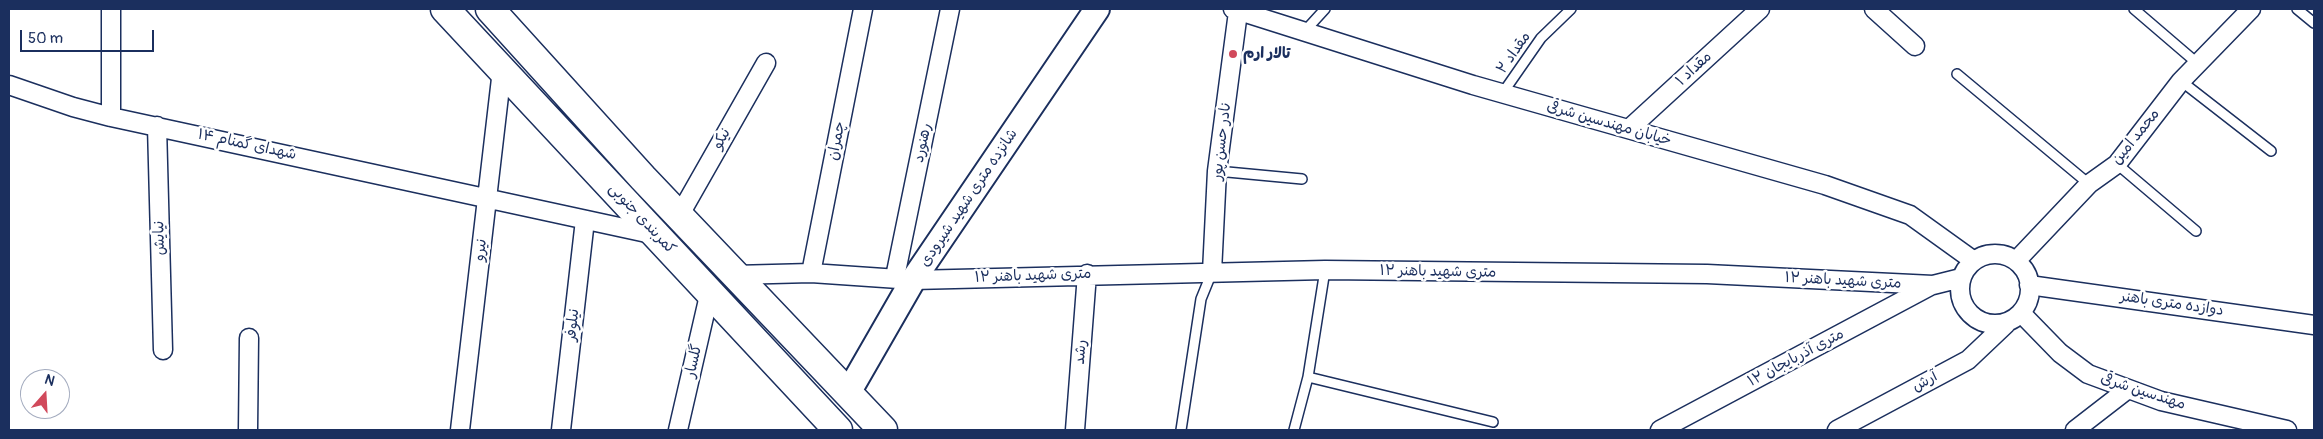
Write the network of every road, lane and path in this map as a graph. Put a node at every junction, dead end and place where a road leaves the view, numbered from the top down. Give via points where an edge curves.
1 (111, 9) edge
2 (445, 9) edge
3 (490, 9) edge
4 (863, 9) edge
5 (950, 9) edge
6 (1097, 9) edge
7 (1325, 9) edge
8 (1571, 9) edge
9 (1760, 9) edge
10 (1874, 9) edge
11 (2134, 9) edge
12 (2251, 9) edge
13 (2297, 9) edge
14 (1235, 10) edge
15 (2314, 23) edge
16 (1304, 32) junction
17 (1914, 46) dead end
18 (766, 63) dead end
19 (2198, 63) junction
20 (502, 70) junction
21 (1958, 74) dead end
22 (2181, 80) junction
23 (9, 85) edge
24 (1502, 94) junction
25 (111, 117) junction
26 (157, 126) junction
27 (1629, 130) junction
28 (2271, 151) dead end
29 (2117, 164) junction
30 (1217, 171) junction
31 (1302, 179) dead end
32 (2089, 184) junction
33 (487, 198) junction
34 (679, 216) junction
35 (585, 220) junction
36 (2196, 231) dead end
37 (658, 236) junction
38 (1974, 261) junction
39 (2016, 261) junction
40 (1325, 270) junction
41 (1212, 272) junction
42 (811, 273) junction
43 (1087, 274) junction
44 (734, 275) junction
45 (1961, 278) junction
46 (904, 279) junction
47 (2029, 284) junction
48 (1933, 285) junction
49 (710, 291) junction
50 (2021, 313) junction
51 (2006, 324) junction
52 (2314, 325) edge
53 (249, 338) dead end
54 (163, 350) dead end
55 (1308, 377) junction
56 (2128, 389) junction
57 (848, 393) junction
58 (1493, 422) dead end
59 (829, 427) edge
60 (248, 430) edge
61 (460, 430) edge
62 (561, 430) edge
63 (678, 430) edge
64 (883, 430) edge
65 (1075, 430) edge
66 (1181, 430) edge
67 (1294, 430) edge
68 (1660, 430) edge
69 (1837, 430) edge
70 (2075, 430) edge
71 (2287, 430) edge

1 - 25 street
2 - 20 main road, کمربندی جنوبی
3 - 34 main road, کمربندی جنوبی
4 - 42 street, چمران
5 - 46 street, رهنورد
6 - 46 main road, شانزده متری شهید شیرودی
7 - 16 lane
8 - 24 lane, مقداد ۲ via 1541,38
9 - 27 street, مقداد ۱
10 - 17 street
11 - 19 lane
12 - 19 street, محمد امین
13 - 15 lane
14 - 16 street, خیابان مهندسین شرقی
14 - 30 street, نادر حسن پور
16 - 24 street, خیابان مهندسین شرقی
18 - 34 street, نیکو
19 - 22 street, محمد امین
20 - 33 street, نیرو
20 - 37 main road, کمربندی جنوبی
21 - 32 lane
22 - 28 lane
22 - 29 street, محمد امین
23 - 25 street, ۱۴ شهدای گمنام
24 - 27 street, خیابان مهندسین شرقی
25 - 26 street, ۱۴ شهدای گمنام
26 - 33 street, ۱۴ شهدای گمنام
26 - 54 street, نیایش
27 - 38 street, خیابان مهندسین شرقی via 1825,185 1910,215
29 - 32 street, محمد امین
29 - 36 lane
30 - 31 lane
30 - 41 street, نادر حسن پور
32 - 39 street, محمد امین
33 - 35 street, ۱۴ شهدای گمنام
33 - 61 street, نیرو
34 - 44 main road, کمربندی جنوبی
35 - 37 street, ۱۴ شهدای گمنام
35 - 62 street, نیلوفر
37 - 49 main road, کمربندی جنوبی
38 - 39 street via 1995,254
38 - 45 street
39 - 47 street
40 - 41 street, ۱۲ متری شهید باهنر
40 - 48 street, ۱۲ متری شهید باهنر via 1707,274
40 - 55 lane
41 - 43 street, ۱۲ متری شهید باهنر
41 - 66 lane via 1201,299
42 - 44 street, ۱۲ متری شهید باهنر
42 - 46 street, ۱۲ متری شهید باهنر
43 - 46 street, ۱۲ متری شهید باهنر
43 - 65 street, رشد
44 - 57 main road, کمربندی جنوبی
45 - 48 street, ۱۲ متری شهید باهنر
45 - 51 street via 1962,302 1968,312 1988,324
46 - 57 main road, شانزده متری شهید شیرودی
47 - 50 street via 2028,302
47 - 52 street, دوازده متری باهنر
48 - 68 street, ۱۲ متری آذربایجان
49 - 59 main road, کمربندی جنوبی
49 - 63 street, گلسار
50 - 51 street
50 - 56 street, مهندسین شرقی via 2060,353 2088,374
51 - 69 street, آرش via 1968,360
53 - 60 street
55 - 58 lane
55 - 67 lane
56 - 70 street
56 - 71 street, مهندسین شرقی via 2161,402
57 - 59 main road
57 - 64 main road, کمربندی جنوبی

